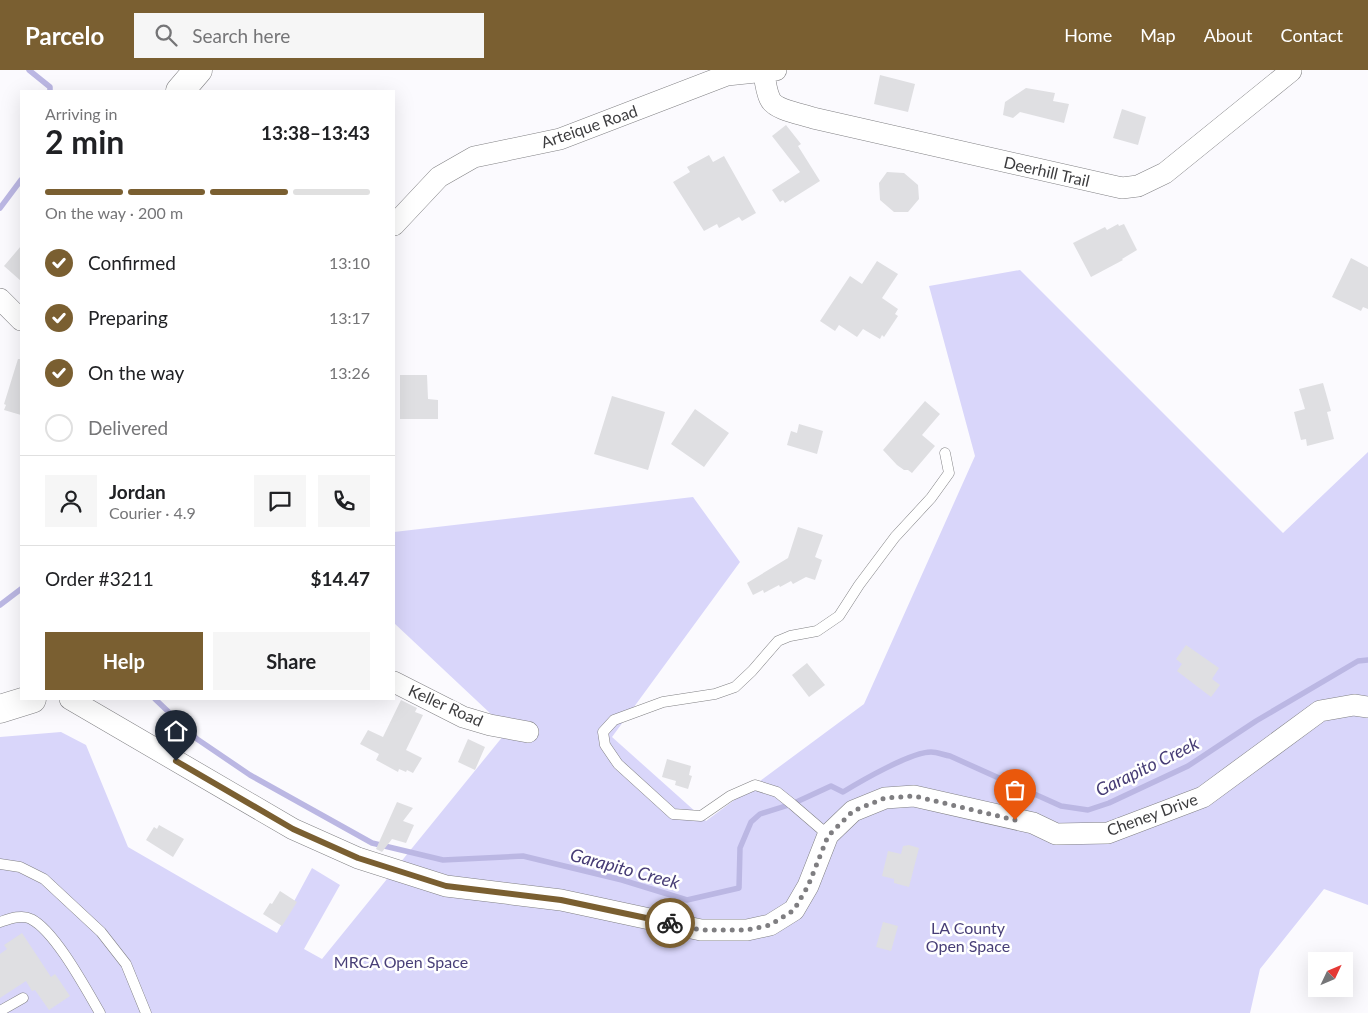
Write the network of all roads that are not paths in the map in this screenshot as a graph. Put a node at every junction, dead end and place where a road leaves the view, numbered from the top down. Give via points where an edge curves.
1 (198, 70) edge
2 (1292, 70) edge
3 (770, 71) edge
4 (181, 90) edge
5 (395, 224) edge
6 (0, 299) edge
7 (20, 319) edge
8 (945, 453) dead end
9 (395, 683) edge
10 (29, 700) edge
11 (72, 700) edge
12 (1368, 707) edge
13 (0, 709) edge
14 (528, 732) dead end
15 (828, 836) junction
16 (0, 864) edge
17 (0, 922) edge
18 (22, 998) dead end
19 (0, 1011) edge
20 (100, 1013) edge
21 (146, 1013) edge

1 - 4 main road
2 - 3 street, Deerhill Trail via 1171,169 1151,181 1122,188 778,107 770,99
3 - 5 street, Arteique Road via 727,75 560,139 474,157 439,177
6 - 7 street
8 - 15 lane via 949,474 895,537 839,616 817,630 778,641 735,687 715,694 663,702 614,720 603,732 605,745 618,764 673,814 700,816 730,796 755,785 777,792
9 - 14 street, Keller Road via 463,717
10 - 13 main road
11 - 15 street, Cheney Drive via 293,829 358,858 446,886 561,900 701,930 747,930 770,925 794,910 808,886
12 - 15 street, Cheney Drive via 1354,705 1320,711 1203,797 1108,833 1056,834 1033,824 914,796 885,798 853,811
16 - 21 lane via 20,867 44,879 100,932 126,964
17 - 20 lane via 30,918 52,937
18 - 19 lane

